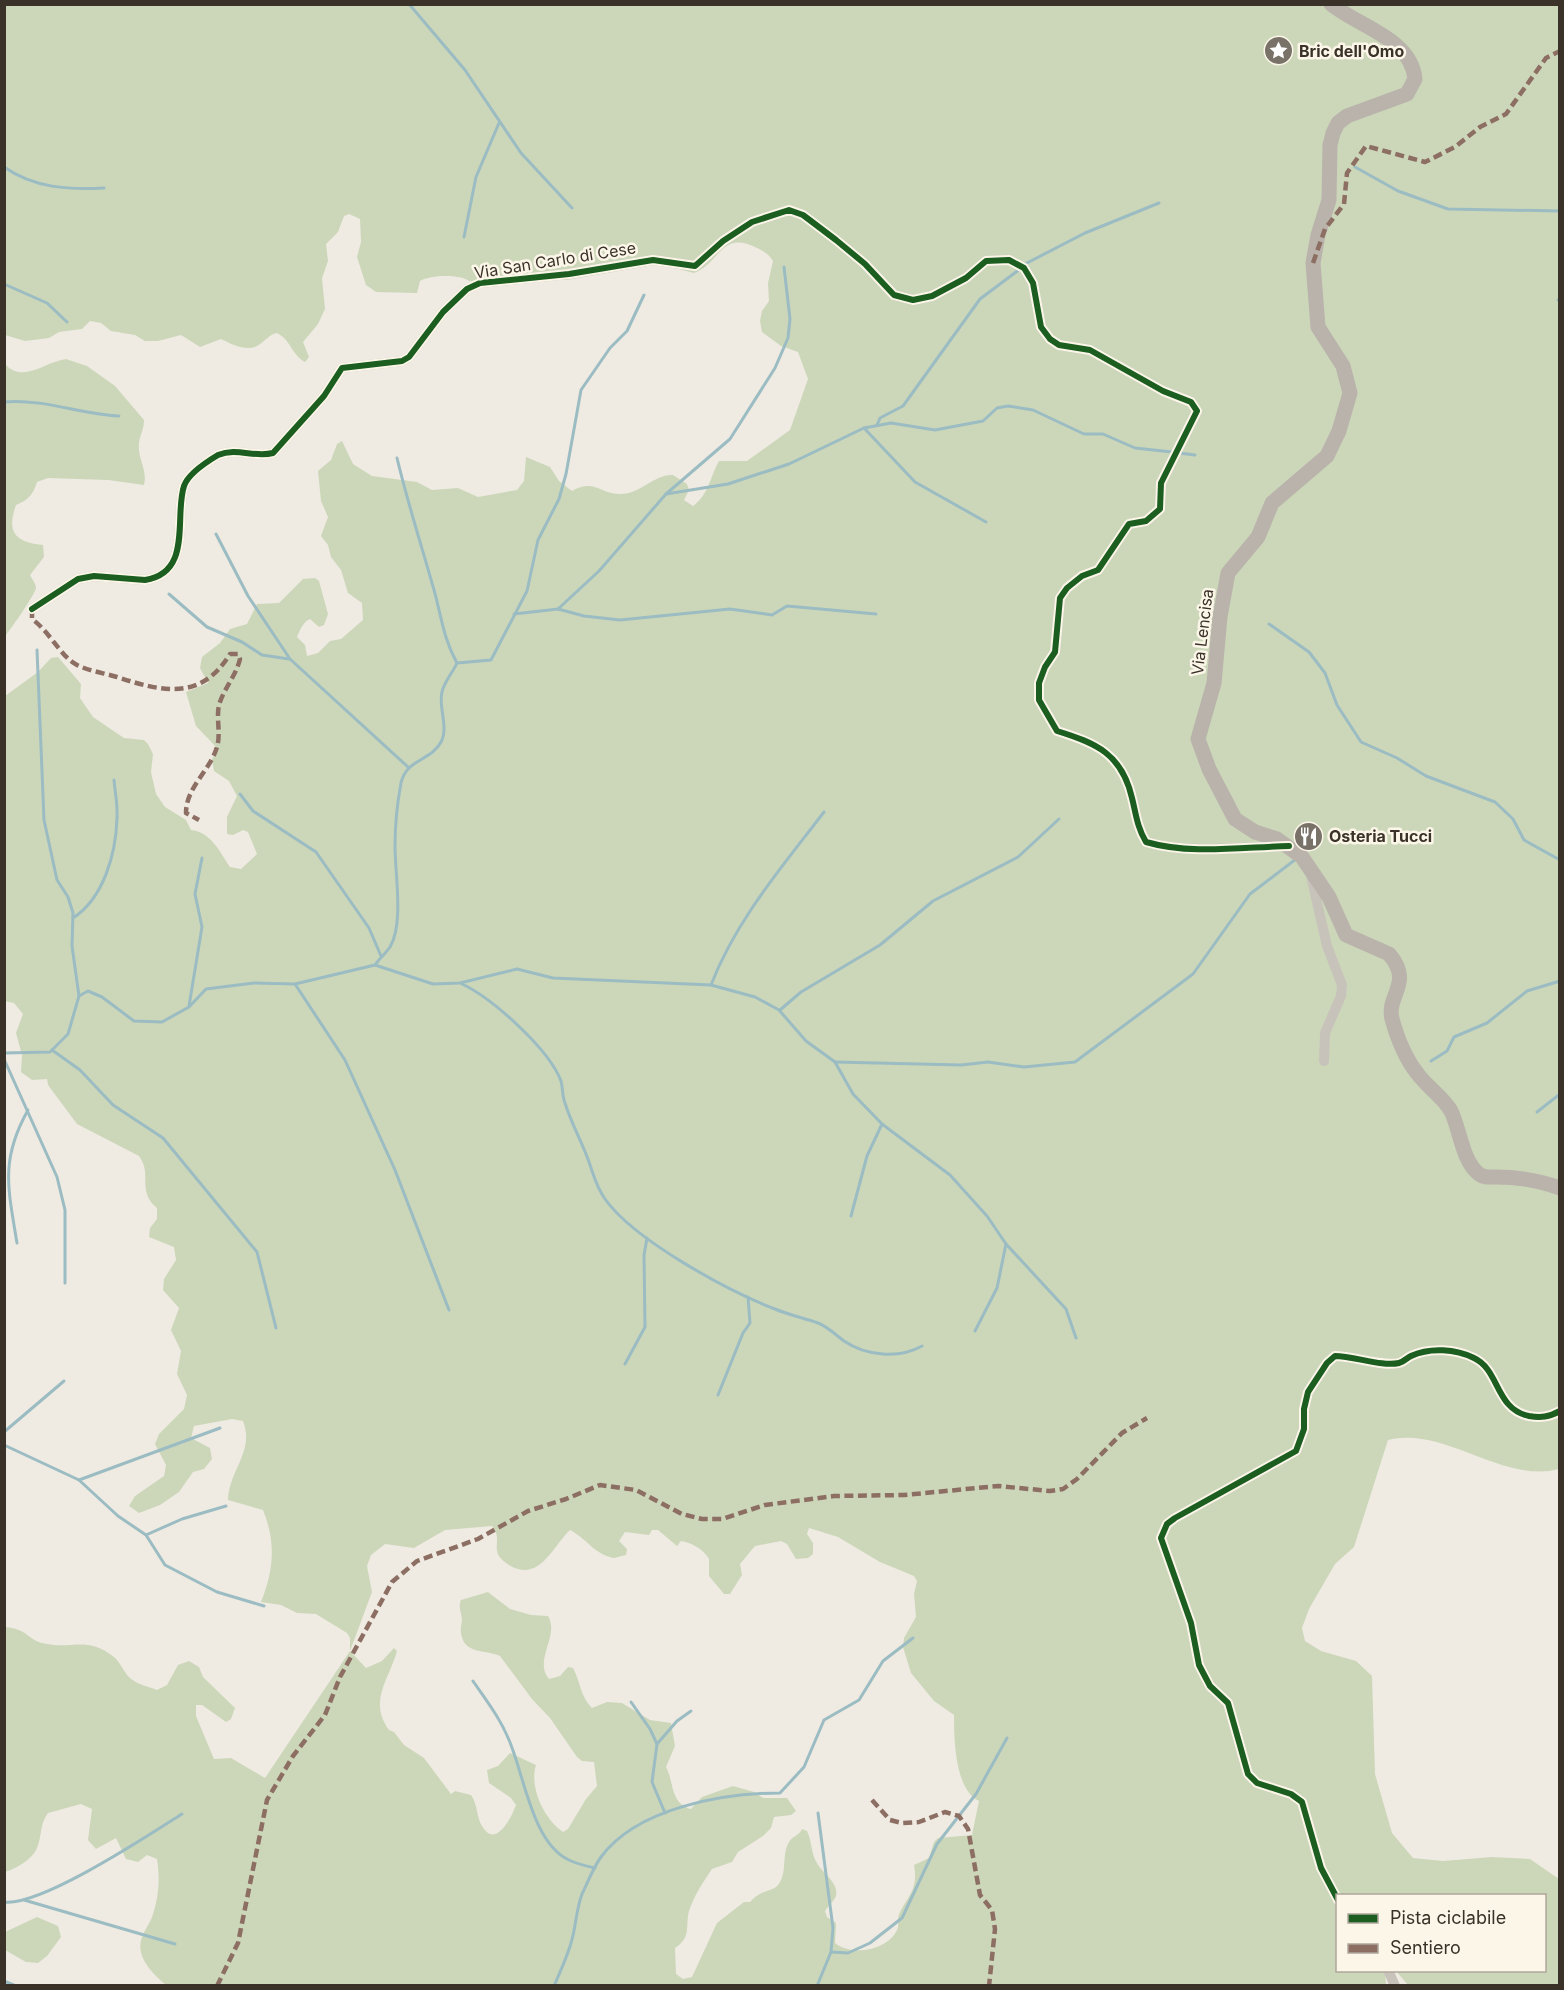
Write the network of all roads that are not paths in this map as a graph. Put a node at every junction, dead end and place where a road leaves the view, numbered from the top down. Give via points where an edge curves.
1 (1331, 4) edge
2 (32, 609) dead end
3 (1289, 846) junction
4 (1310, 870) junction
5 (1324, 1061) dead end
6 (1560, 1188) edge
7 (1560, 1411) edge
8 (1336, 1896) edge
9 (1388, 1972) edge
10 (1395, 1986) edge

1 - 3 street, Via Lencisa via 1397,45 1410,59 1415,79 1407,94 1347,116 1333,133 1329,200 1313,263 1318,327 1343,366 1350,393 1327,456 1272,502 1257,537 1228,573 1214,683 1198,739 1235,819
2 - 3 street, Via San Carlo di Cese via 78,579 153,579 174,559 180,541 185,484 199,469 228,451 273,453 324,396 338,371 354,364 402,361 409,357 443,312 473,285 653,260 695,266 752,222 789,210 803,215 836,240 894,295 913,300 932,296 966,278 986,261 1009,260 1024,268 1033,284 1041,327 1050,339 1067,347 1090,350 1163,391 1191,402 1197,411 1161,483 1160,509 1146,520 1129,524 1098,570 1082,576 1060,598 1055,652 1040,683 1040,700 1057,731 1094,743 1123,772 1132,796 1136,825 1146,842 1189,848
3 - 4 street, Via Lencisa
4 - 5 street, Via Lencisa via 1327,946 1342,985 1325,1033
4 - 6 street via 1329,897 1346,935 1389,954 1397,965 1400,983 1391,1011 1401,1044 1416,1072 1450,1109 1467,1157 1477,1172 1487,1177 1518,1177
7 - 8 street via 1545,1417 1522,1414 1504,1400 1486,1366 1465,1355 1431,1350 1400,1363 1335,1356 1308,1392 1305,1429 1296,1451 1193,1506 1163,1530 1162,1547 1191,1623 1199,1665 1210,1686 1228,1703 1248,1774 1257,1783 1291,1794 1302,1802 1321,1868
9 - 10 street

